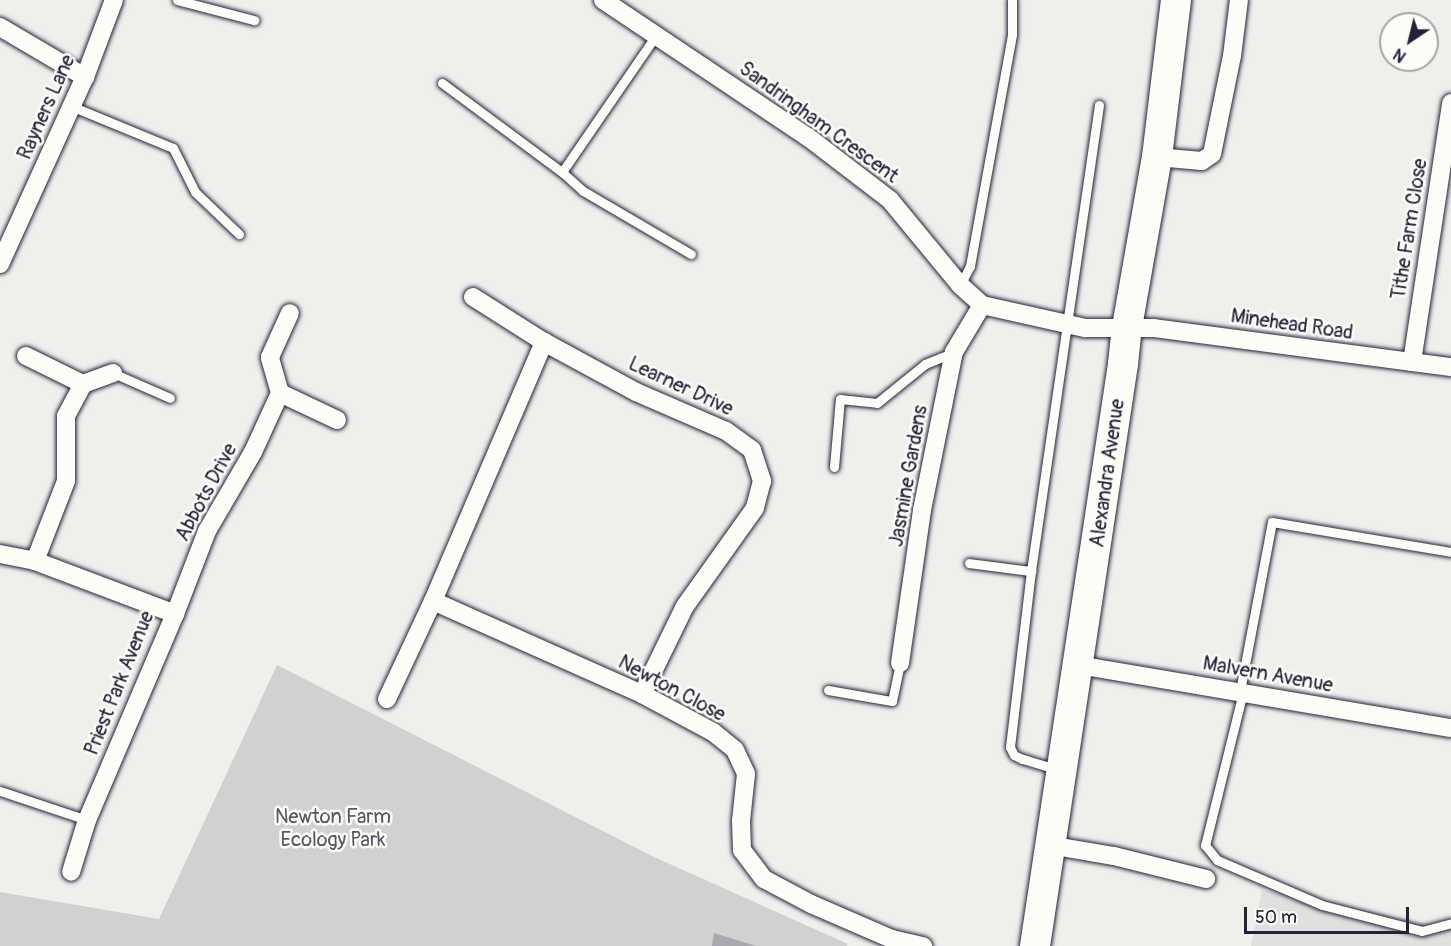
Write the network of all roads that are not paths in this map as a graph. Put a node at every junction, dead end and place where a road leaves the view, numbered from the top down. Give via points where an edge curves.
1 (114, 0) edge
2 (177, 0) edge
3 (603, 0) edge
4 (1012, 0) edge
5 (1176, 0) edge
6 (1239, 0) edge
7 (254, 20) dead end
8 (0, 27) edge
9 (656, 35) junction
10 (85, 77) junction
11 (442, 83) dead end
12 (1451, 103) edge
13 (1099, 105) dead end
14 (71, 106) junction
15 (1156, 157) junction
16 (562, 172) junction
17 (238, 234) dead end
18 (691, 254) dead end
19 (0, 264) edge
20 (960, 285) junction
21 (473, 297) dead end
22 (982, 305) junction
23 (290, 313) dead end
24 (1067, 324) junction
25 (1127, 327) junction
26 (544, 342) junction
27 (954, 352) junction
28 (26, 356) dead end
29 (1412, 362) junction
30 (1451, 368) edge
31 (113, 373) joint
32 (83, 384) junction
33 (280, 393) junction
34 (170, 398) dead end
35 (337, 420) dead end
36 (834, 467) dead end
37 (1451, 552) edge
38 (0, 554) edge
39 (35, 561) junction
40 (969, 563) dead end
41 (1031, 571) junction
42 (433, 601) junction
43 (175, 614) junction
44 (900, 663) joint
45 (1078, 665) junction
46 (828, 690) dead end
47 (1241, 692) junction
48 (642, 694) junction
49 (387, 699) dead end
50 (1451, 728) edge
51 (1061, 771) junction
52 (0, 790) edge
53 (87, 820) junction
54 (1049, 844) junction
55 (71, 872) dead end
56 (1206, 879) dead end
57 (1451, 923) edge
58 (923, 946) edge
59 (1035, 946) edge

1 - 10 street, Rayners Lane
2 - 7 lane
3 - 9 street, Sandringham Crescent
4 - 20 lane via 1012,34 970,266
5 - 15 main road, Alexandra Avenue
6 - 15 street via 1212,154 1202,161
8 - 10 street
9 - 16 lane
9 - 20 street, Sandringham Crescent via 808,137 890,200
10 - 14 street, Rayners Lane
11 - 16 lane
12 - 29 street, Tithe Farm Close
13 - 24 lane
14 - 17 lane via 173,148 195,192
14 - 19 street, Rayners Lane
15 - 25 main road, Alexandra Avenue
16 - 18 lane via 583,191
20 - 22 street, Sandringham Crescent
21 - 26 street, Learner Drive
22 - 24 street, Sandringham Crescent
22 - 27 street, Jasmine Gardens
23 - 33 street via 270,357
24 - 25 street, Sandringham Crescent via 1085,328
24 - 41 lane
25 - 29 street, Minehead Road
25 - 45 main road, Alexandra Avenue
26 - 42 street
26 - 48 street, Learner Drive via 636,392 726,431 752,450 762,481 755,508 685,606
27 - 36 lane via 924,364 877,403 840,399
27 - 44 street, Jasmine Gardens via 922,510
28 - 32 street
29 - 30 street, Minehead Road
31 - 32 street
31 - 34 lane
32 - 39 street via 66,417 66,481
33 - 35 street
33 - 43 street, Abbots Drive via 253,452 207,531
37 - 47 lane via 1272,522
38 - 39 street, Priest Park Avenue
39 - 43 street, Priest Park Avenue
40 - 41 lane
41 - 51 lane via 1010,747 1022,759
42 - 48 street, Newton Close
42 - 49 street
43 - 53 street, Priest Park Avenue
44 - 46 lane via 892,701
45 - 47 street, Malvern Avenue
45 - 51 main road, Alexandra Avenue
47 - 50 street, Malvern Avenue
47 - 57 lane via 1205,845 1217,860 1333,908 1422,931
48 - 58 street, Newton Close via 713,732 735,750 746,774 742,850 764,879 892,939
51 - 54 main road, Alexandra Avenue
52 - 53 lane
53 - 55 street, Priest Park Avenue
54 - 56 street
54 - 59 main road, Alexandra Avenue

